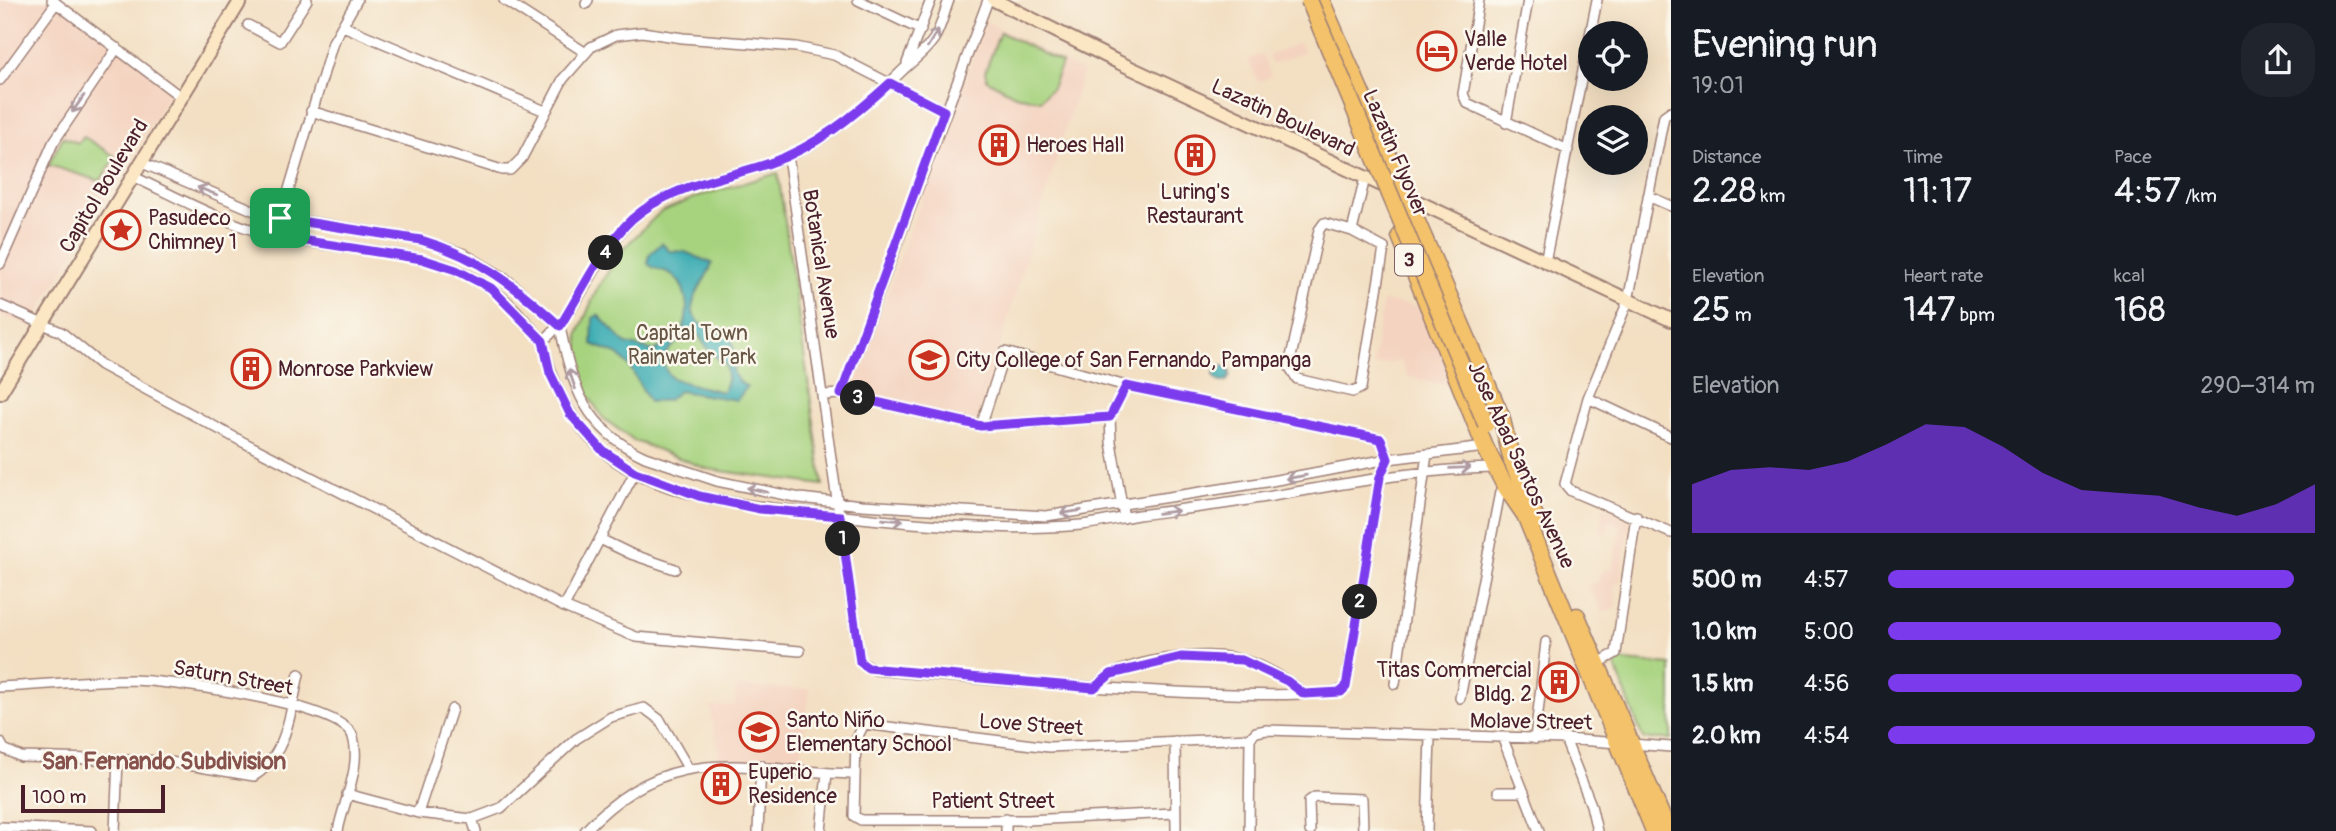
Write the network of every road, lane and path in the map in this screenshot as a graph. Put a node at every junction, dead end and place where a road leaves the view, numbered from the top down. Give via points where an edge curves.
1 (241, 0) edge
2 (307, 0) edge
3 (357, 0) edge
4 (504, 0) edge
5 (858, 0) edge
6 (932, 0) edge
7 (949, 0) edge
8 (988, 0) edge
9 (994, 0) edge
10 (1307, 0) edge
11 (1318, 0) edge
12 (1479, 0) edge
13 (1528, 0) edge
14 (1597, 0) edge
15 (54, 2) edge
16 (248, 25) dead end
17 (343, 26) junction
18 (922, 30) junction
19 (117, 48) junction
20 (586, 53) junction
21 (0, 62) edge
22 (9, 68) junction
23 (905, 68) junction
24 (0, 80) edge
25 (890, 83) junction
26 (181, 97) junction
27 (311, 111) junction
28 (545, 111) junction
29 (944, 111) junction
30 (1671, 111) edge
31 (1506, 123) junction
32 (1567, 150) junction
33 (788, 156) junction
34 (140, 162) junction
35 (1395, 171) junction
36 (131, 176) junction
37 (1366, 177) junction
38 (1384, 189) junction
39 (1406, 196) junction
40 (1648, 196) junction
41 (1671, 206) edge
42 (280, 218) junction
43 (1352, 231) junction
44 (275, 236) junction
45 (1545, 262) junction
46 (0, 264) edge
47 (1628, 300) junction
48 (0, 305) edge
49 (1671, 320) edge
50 (44, 323) junction
51 (560, 326) junction
52 (543, 341) junction
53 (5, 374) edge
54 (1126, 386) junction
55 (0, 393) edge
56 (841, 394) junction
57 (824, 395) junction
58 (1588, 398) junction
59 (1110, 417) junction
60 (1490, 423) junction
61 (981, 426) junction
62 (1671, 438) edge
63 (1485, 447) junction
64 (1427, 454) junction
65 (1388, 459) junction
66 (1512, 461) junction
67 (1494, 468) junction
68 (1426, 470) junction
69 (635, 472) junction
70 (1380, 477) junction
71 (1505, 486) junction
72 (838, 502) junction
73 (1122, 504) junction
74 (1525, 515) junction
75 (840, 516) junction
76 (1636, 516) junction
77 (1124, 518) junction
78 (1671, 533) edge
79 (600, 539) junction
80 (675, 569) dead end
81 (565, 607) junction
82 (1546, 642) dead end
83 (800, 651) dead end
84 (1592, 665) junction
85 (299, 674) dead end
86 (1395, 684) dead end
87 (0, 687) edge
88 (1094, 688) junction
89 (1304, 694) junction
90 (1460, 698) dead end
91 (292, 706) junction
92 (452, 709) dead end
93 (1430, 737) junction
94 (1250, 738) junction
95 (1503, 739) junction
96 (1535, 739) junction
97 (1565, 739) junction
98 (1175, 741) junction
99 (0, 742) edge
100 (1624, 743) junction
101 (1671, 747) edge
102 (118, 759) junction
103 (761, 765) junction
104 (688, 768) junction
105 (827, 773) junction
106 (855, 774) junction
107 (1498, 792) dead end
108 (1524, 792) junction
109 (347, 794) junction
110 (418, 813) junction
111 (1175, 813) junction
112 (472, 819) junction
113 (1006, 819) junction
114 (0, 827) edge
115 (73, 830) edge
116 (92, 831) edge
117 (115, 831) edge
118 (338, 831) edge
119 (476, 831) edge
120 (584, 831) edge
121 (758, 831) edge
122 (821, 831) edge
123 (1006, 831) edge
124 (1176, 831) edge
125 (1249, 831) edge
126 (1310, 831) edge
127 (1363, 831) edge
128 (1427, 831) edge
129 (1539, 831) edge
130 (1597, 831) edge
131 (1654, 831) edge
132 (1668, 831) edge

1 - 26 main road, Capitol Boulevard
2 - 16 street via 280,42
3 - 17 street
4 - 20 street
5 - 18 street
6 - 18 street
23 -> 7 street via 931,43
8 - 29 street
9 - 37 main road, Lazatin Boulevard
10 - 38 highway, Jose Abad Santos Avenue / 3
10 - 60 highway, Lazatin Flyover / 3, bridge
11 - 35 highway, Jose Abad Santos Avenue / 3
11 - 60 highway, Lazatin Flyover / 3
12 - 31 street via 1464,94 1471,106
13 - 31 street
14 - 32 street
15 - 19 street
15 - 22 street
17 - 27 street via 333,42
17 - 28 street
18 - 23 street
19 - 26 street
19 -> 46 street via 53,143
20 - 25 street via 616,35 642,32 796,47 834,55
20 - 28 street via 563,79
21 - 22 street
22 - 24 street
23 - 25 street
25 - 29 street
25 - 33 street via 824,137
26 - 34 main road, Capitol Boulevard
27 - 28 street via 502,170 516,167
27 - 42 street
29 - 56 street
30 - 40 street via 1664,116
31 - 32 street
32 - 45 street
33 - 51 street via 680,190 644,210 612,244
33 - 57 street, Botanical Avenue
34 - 36 main road, Capitol Boulevard
42 -> 34 street
35 - 38 highway
35 - 39 highway, Jose Abad Santos Avenue / 3
36 - 44 street
36 - 50 main road, Capitol Boulevard
37 - 38 main road, Lazatin Boulevard
37 - 43 street
38 - 39 main road, Lazatin Boulevard
38 - 63 highway, Jose Abad Santos Avenue / 3
39 - 45 main road, Lazatin Boulevard
39 - 66 highway, Jose Abad Santos Avenue / 3 via 1501,416
40 - 41 street
40 - 47 street
42 - 44 street
42 - 51 street via 421,240 464,254 505,278
43 - 43 street via 1331,223 1324,223 1319,230 1289,366 1297,379 1353,392 1361,388 1384,248
44 - 52 street via 441,264 491,288
45 - 47 main road, Lazatin Boulevard
47 - 49 main road, Lazatin Boulevard
47 - 58 street
48 - 50 street
50 - 53 main road, Capitol Boulevard
50 - 81 street via 101,365
51 - 52 street
72 -> 51 street via 717,481 630,450 595,420 577,395
52 - 69 street via 550,373 570,414 602,450
53 - 55 main road, Capitol Boulevard
54 - 59 street
54 - 61 street via 1004,352
54 - 65 street via 1381,439
56 - 57 street
56 - 61 street
57 - 72 street, Botanical Avenue
58 - 62 street
58 - 76 street via 1565,484 1571,491
59 - 61 street
59 - 73 street
60 - 66 highway, Lazatin Flyover / 3
60 - 74 highway, Lazatin Flyover / 3
63 - 64 street
63 - 67 highway, Jose Abad Santos Avenue / 3
64 - 65 street
64 - 68 street
65 - 70 street
65 -> 73 street
66 - 84 highway, Jose Abad Santos Avenue / 3
68 -> 67 street
67 - 71 highway, Jose Abad Santos Avenue / 3
68 - 70 street
68 - 86 street
69 - 75 street via 699,496 760,509
69 - 79 street
77 -> 70 street
70 - 89 street via 1346,687 1335,693
71 - 74 highway, Jose Abad Santos Avenue / 3
71 - 90 street via 1500,492
73 -> 72 street via 1046,516
72 - 75 street, Botanical Avenue
73 - 77 street
74 - 84 highway, Jose Abad Santos Avenue / 3
75 -> 77 street via 1005,528
75 - 88 street, Botanical Avenue via 863,666
76 - 78 street
76 - 84 street via 1616,653
79 - 80 street
79 - 81 street
81 - 83 street via 636,637
82 - 96 street
84 - 100 highway, Jose Abad Santos Avenue / 3
85 - 91 street
87 - 91 street, Saturn Street via 133,680 195,685
88 - 89 street
88 - 89 street via 1111,674 1182,657 1242,660
91 - 102 street via 277,754 269,767 254,776 164,761
91 - 109 street, Saturn Street via 342,722 349,730 355,754
92 - 110 street
93 - 94 street, Molave Street via 1265,730
93 - 95 street, Molave Street
93 - 128 street
94 - 98 street, Love Street
94 - 125 street
95 - 96 street, Molave Street
95 - 108 street
96 - 97 street, Molave Street
97 - 100 street, Molave Street
97 - 130 street
98 - 106 street, Love Street via 1049,747 864,724 856,740
98 - 111 street
99 - 102 street via 21,757
100 - 101 street, Molave Street
100 - 131 highway, Jose Abad Santos Avenue / 3
100 - 132 highway, Jose Abad Santos Avenue / 3
102 - 117 street
103 - 104 street
103 - 105 street
103 - 121 street
104 - 112 street via 654,713 644,708 611,717 576,739 501,808
104 - 120 street via 650,781
105 - 106 street
105 - 122 street
106 - 113 street, Patient Street via 854,816 861,820
107 - 108 street
108 - 129 street
109 - 110 street
109 - 118 street, Saturn Street
110 - 112 street
111 - 113 street, Patient Street
111 - 124 street
112 - 119 street
113 - 123 street
114 - 115 street
115 - 116 street
126 - 127 street via 1310,801 1315,797 1362,799

